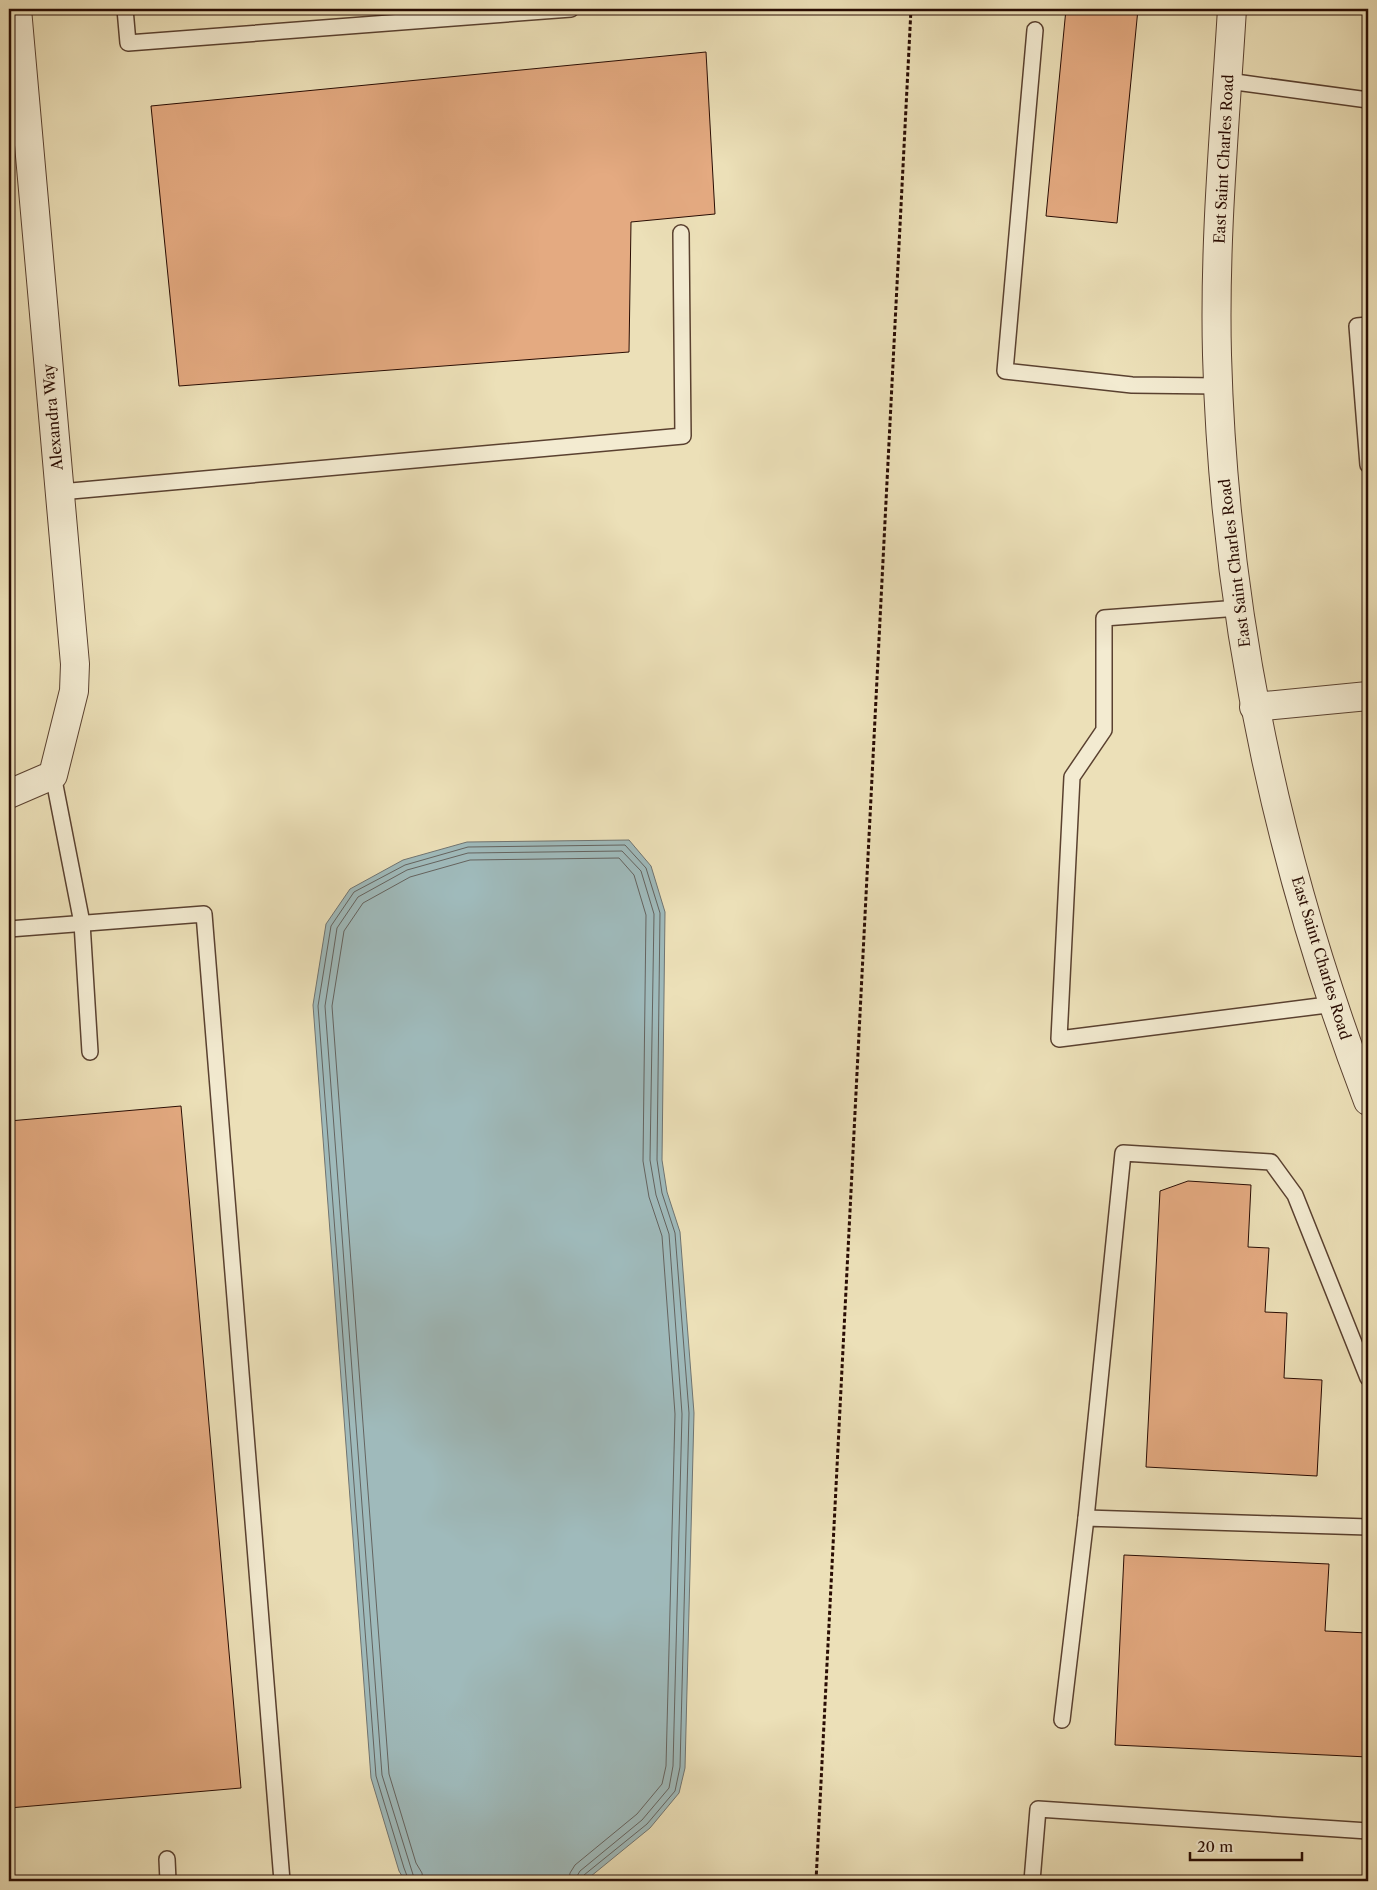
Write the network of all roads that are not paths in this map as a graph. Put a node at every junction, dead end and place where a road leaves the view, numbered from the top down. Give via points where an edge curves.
1 (17, 9) edge
2 (125, 9) edge
3 (571, 9) edge
4 (1232, 9) edge
5 (1035, 30) dead end
6 (15, 61) edge
7 (1228, 80) junction
8 (1368, 100) edge
9 (680, 233) dead end
10 (1368, 325) edge
11 (1219, 386) junction
12 (1368, 466) edge
13 (60, 492) junction
14 (1239, 608) junction
15 (1368, 696) edge
16 (1254, 707) junction
17 (53, 776) junction
18 (9, 794) edge
19 (82, 923) junction
20 (9, 929) edge
21 (1335, 1004) junction
22 (90, 1052) dead end
23 (1368, 1100) edge
24 (1368, 1378) edge
25 (1086, 1518) junction
26 (1368, 1527) edge
27 (1062, 1720) dead end
28 (1368, 1831) edge
29 (167, 1859) dead end
30 (168, 1881) edge
31 (282, 1881) edge
32 (1032, 1881) edge

1 - 6 street, Alexandra Way
2 - 3 lane via 128,43
4 - 7 street, East Saint Charles Road
5 - 11 lane via 1005,371 1132,385
6 - 13 street, Alexandra Way
7 - 8 lane
7 - 11 street, East Saint Charles Road via 1218,275
9 - 13 lane via 683,436
10 - 12 lane via 1357,326
11 - 14 street, East Saint Charles Road via 1225,485
13 - 17 street, Alexandra Way via 75,664 74,691
14 - 16 street, East Saint Charles Road
14 - 21 lane via 1104,618 1104,730 1072,777 1059,1039
15 - 16 street
16 - 21 street, East Saint Charles Road via 1277,810 1316,953
17 - 18 street
17 - 19 lane
19 - 20 lane
19 - 22 lane
19 - 31 lane via 204,914
21 - 23 street, East Saint Charles Road
24 - 25 lane via 1294,1195 1271,1162 1123,1153
25 - 26 lane
25 - 27 lane
28 - 32 lane via 1038,1810
29 - 30 lane

